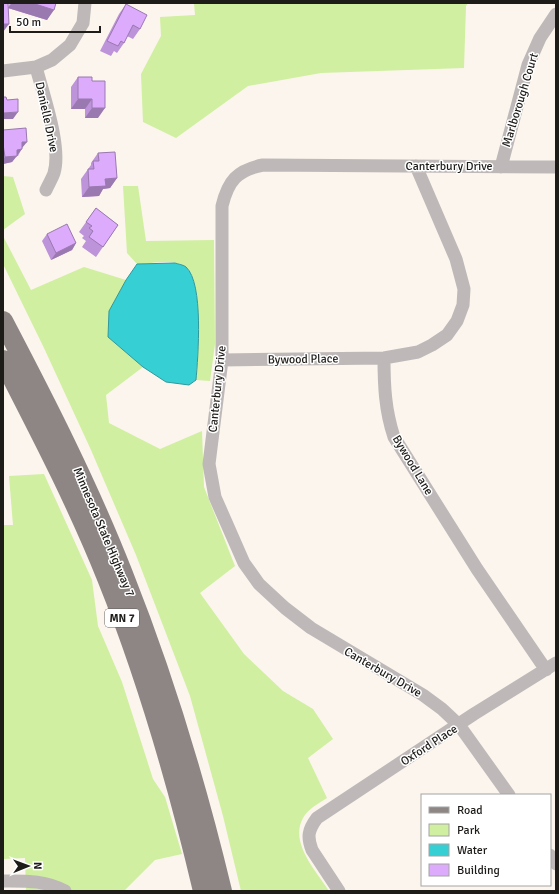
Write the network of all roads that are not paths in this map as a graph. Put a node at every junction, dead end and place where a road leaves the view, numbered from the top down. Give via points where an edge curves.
1 (85, 3) edge
2 (556, 14) edge
3 (36, 67) junction
4 (3, 71) edge
5 (416, 166) junction
6 (501, 167) junction
7 (556, 167) edge
8 (46, 190) dead end
9 (3, 321) edge
10 (384, 358) junction
11 (3, 360) edge
12 (222, 360) junction
13 (551, 666) edge
14 (460, 725) junction
15 (508, 794) edge
16 (3, 881) edge
17 (65, 891) edge
18 (203, 891) edge
19 (222, 891) edge
20 (339, 891) edge

1 - 3 street via 83,23 70,45 52,60
2 - 6 street, Marlborough Court via 540,38 528,65
3 - 4 street
3 - 8 street, Danielle Drive via 51,127 56,160 54,174
5 - 6 street, Canterbury Drive
5 - 10 street via 460,271 464,289 462,305 457,321 442,339 418,352
5 - 12 street, Canterbury Drive via 263,165 239,173 225,193 222,206
6 - 7 street, Canterbury Drive
9 - 19 main road, Minnesota State Highway 7 / MN 7 via 83,478 126,579 181,734
10 - 12 street, Bywood Place
10 - 13 street, Bywood Lane via 385,398 394,437 477,569
11 - 18 main road, Minnesota State Highway 7 / MN 7 via 66,484 107,578 163,739
12 - 14 street, Canterbury Drive via 210,447 211,481 215,497 244,564 259,584 311,628 423,696
13 - 14 street, Oxford Place
14 - 15 street, Canterbury Drive
14 - 20 street, Oxford Place via 317,818 310,826 308,834 312,850
16 - 17 street via 39,882

